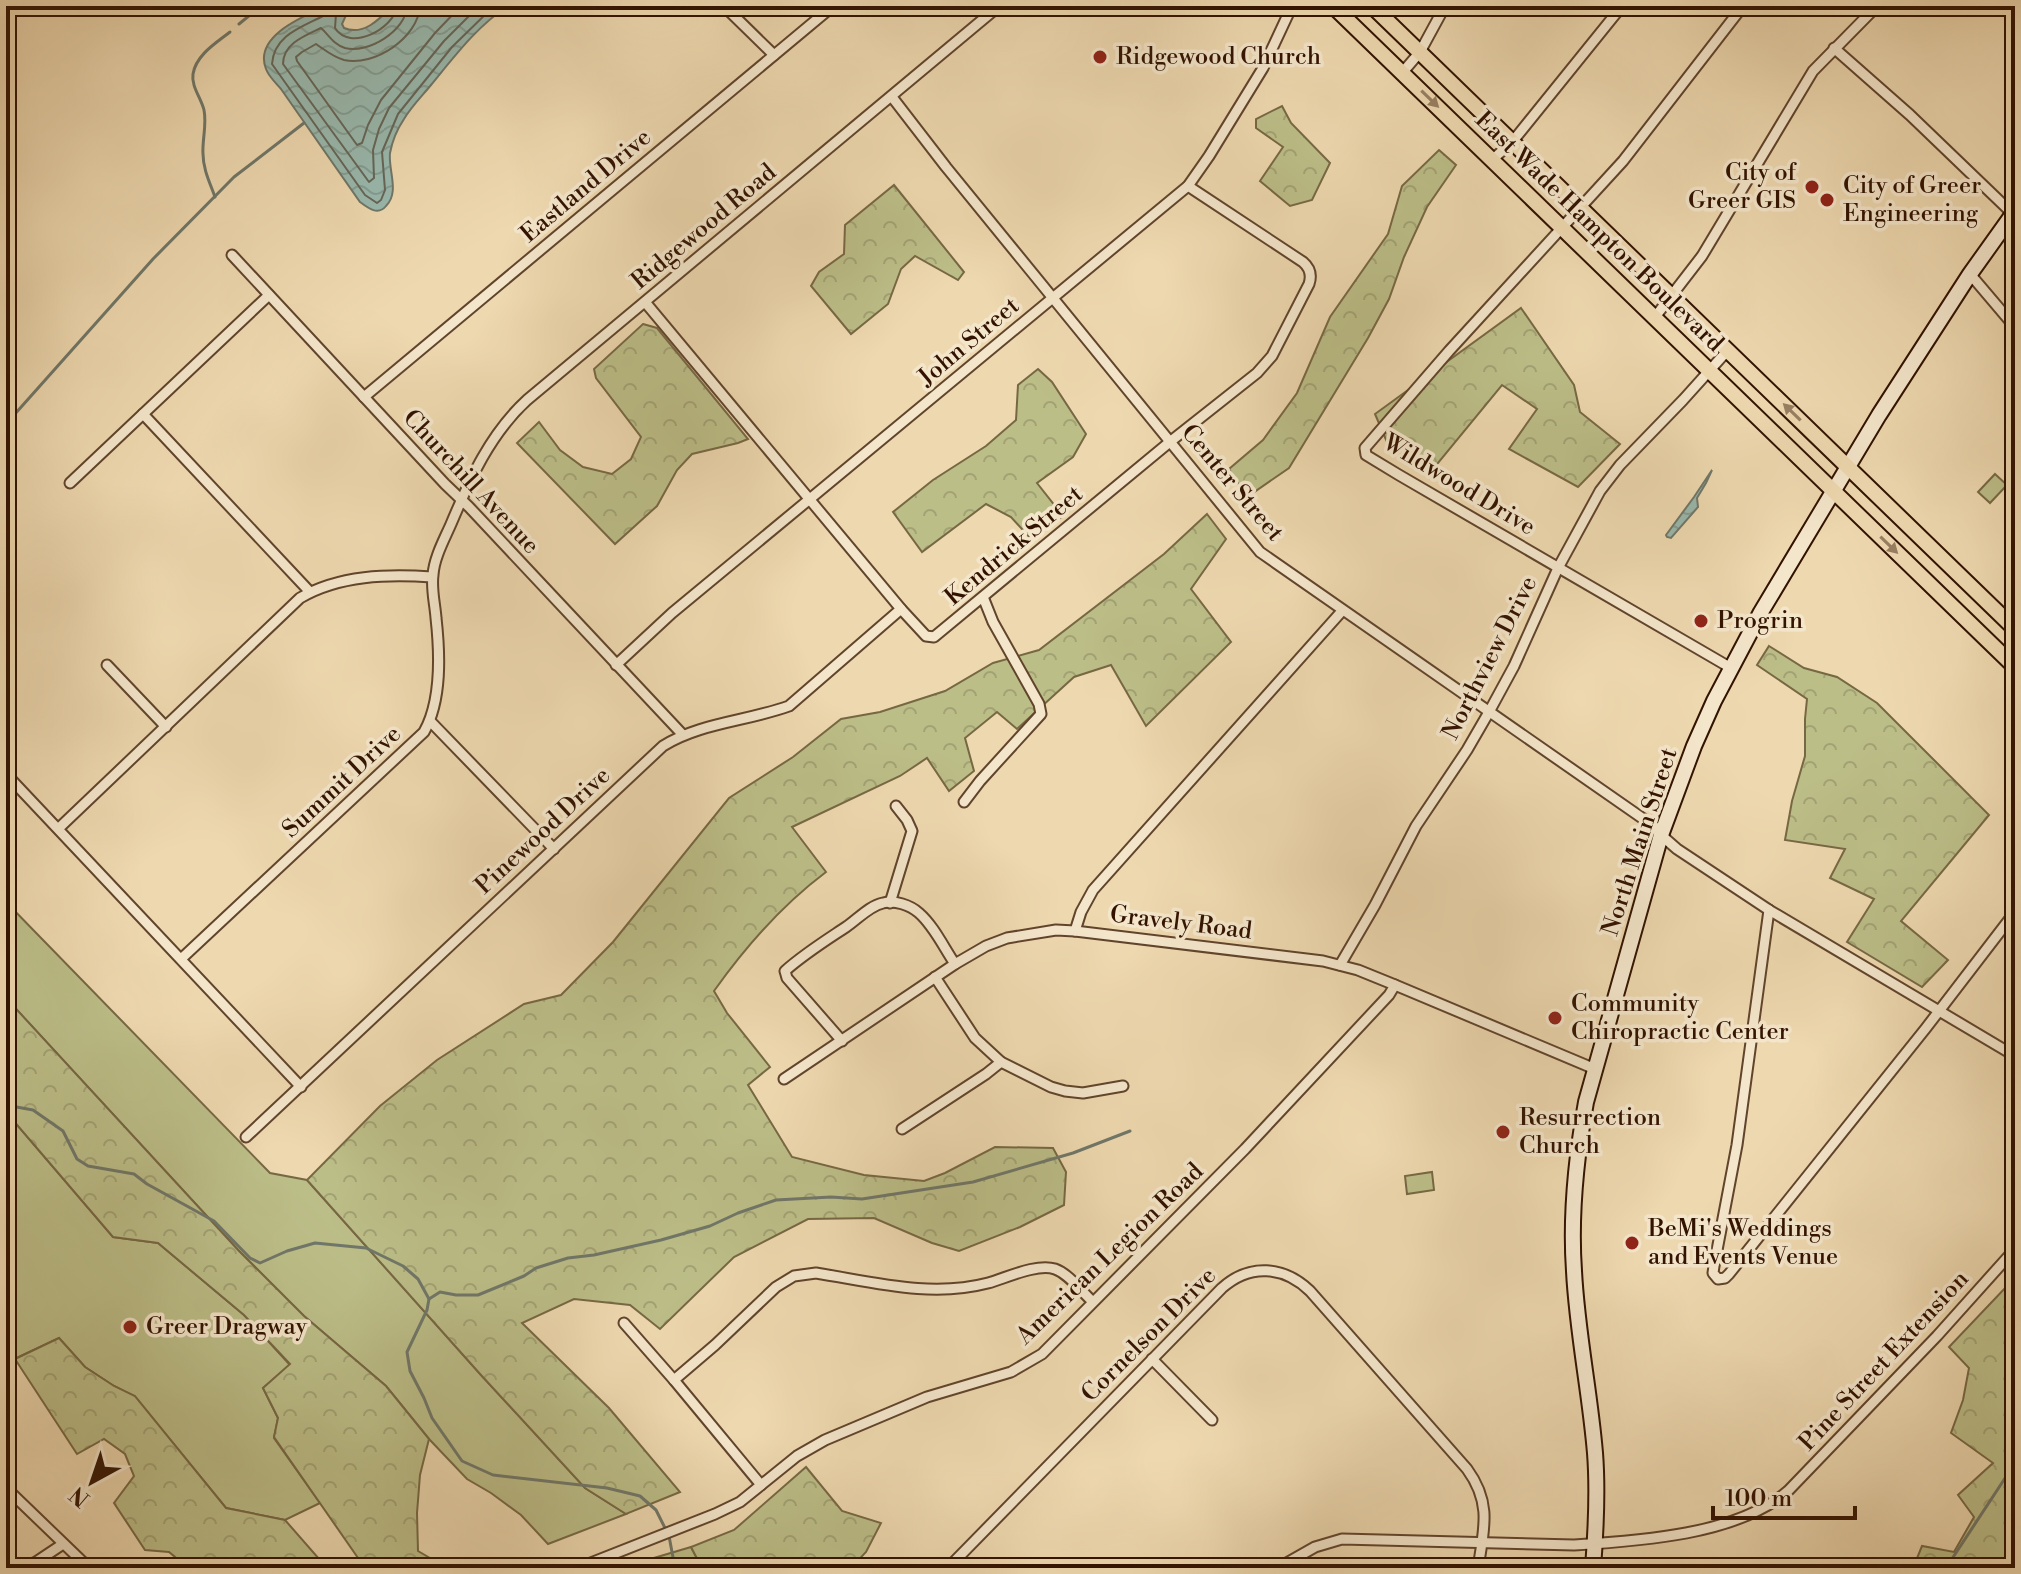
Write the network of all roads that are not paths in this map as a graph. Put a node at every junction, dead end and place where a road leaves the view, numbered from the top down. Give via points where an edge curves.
1 (724, 6) edge
2 (833, 6) edge
3 (999, 6) edge
4 (1292, 6) edge
5 (1333, 6) edge
6 (1372, 6) edge
7 (1445, 6) edge
8 (1622, 6) edge
9 (1743, 6) edge
10 (1877, 6) edge
11 (1834, 48) junction
12 (1420, 52) junction
13 (774, 55) junction
14 (1402, 73) junction
15 (892, 97) junction
16 (1513, 141) junction
17 (1492, 160) junction
18 (1188, 186) junction
19 (1581, 208) junction
20 (2014, 212) edge
21 (1563, 229) junction
22 (232, 255) dead end
23 (1970, 274) junction
24 (269, 295) junction
25 (1673, 295) junction
26 (1054, 297) junction
27 (645, 302) junction
28 (1655, 317) junction
29 (2015, 327) edge
30 (1728, 350) junction
31 (1710, 370) junction
32 (364, 397) junction
33 (143, 414) junction
34 (1171, 441) junction
35 (1848, 466) junction
36 (70, 483) dead end
37 (1833, 491) junction
38 (461, 499) junction
39 (809, 499) junction
40 (1558, 568) junction
41 (432, 577) junction
42 (310, 592) junction
43 (983, 597) junction
44 (901, 609) junction
45 (1342, 611) junction
46 (2015, 629) edge
47 (107, 665) dead end
48 (616, 665) junction
49 (2015, 667) edge
50 (1731, 668) junction
51 (1489, 712) junction
52 (430, 721) junction
53 (166, 727) junction
54 (683, 735) junction
55 (6, 774) edge
56 (964, 802) dead end
57 (896, 806) dead end
58 (59, 828) junction
59 (1661, 835) junction
60 (554, 849) junction
61 (890, 903) junction
62 (1769, 910) junction
63 (2015, 912) edge
64 (1075, 931) junction
65 (181, 959) junction
66 (955, 964) junction
67 (1340, 965) junction
68 (935, 977) junction
69 (1395, 985) junction
70 (1939, 1010) junction
71 (842, 1041) junction
72 (2015, 1056) edge
73 (1001, 1062) junction
74 (1595, 1069) junction
75 (784, 1079) dead end
76 (1123, 1086) dead end
77 (301, 1087) junction
78 (902, 1129) dead end
79 (246, 1137) dead end
80 (2015, 1249) edge
81 (1092, 1301) junction
82 (624, 1323) dead end
83 (1152, 1359) junction
84 (674, 1380) junction
85 (1212, 1420) dead end
86 (761, 1485) junction
87 (6, 1488) edge
88 (1482, 1542) junction
89 (1595, 1543) junction
90 (63, 1544) junction
91 (22, 1568) edge
92 (89, 1568) edge
93 (578, 1568) edge
94 (948, 1568) edge
95 (1278, 1568) edge
96 (1478, 1568) edge
97 (1593, 1568) edge

1 - 13 street
2 - 13 street, Eastland Drive
3 - 15 street, Ridgewood Road
4 - 18 street, John Street via 1263,68
5 - 14 main road, East Wade Hampton Boulevard
6 - 12 main road, East Wade Hampton Boulevard
7 - 12 street
8 - 16 street
9 - 19 street, Wildwood Drive via 1647,133
10 - 11 street
11 - 20 street
11 - 25 street via 1806,81 1714,237
12 - 14 street
12 - 16 main road, East Wade Hampton Boulevard
13 - 32 street, Eastland Drive
14 -> 17 main road, East Wade Hampton Boulevard
15 - 26 street, Center Street
15 - 27 street, Ridgewood Road
16 - 17 street
16 - 19 main road, East Wade Hampton Boulevard
17 - 21 main road, East Wade Hampton Boulevard
18 - 26 street, John Street
18 - 34 street, Kendrick Street via 1303,262 1311,276 1265,365
19 - 21 street, Wildwood Drive
19 - 25 main road, East Wade Hampton Boulevard
20 - 23 main road, North Main Street
21 - 28 main road, East Wade Hampton Boulevard
21 - 40 street, Wildwood Drive via 1365,448 1366,455
22 - 24 street, Churchill Avenue
23 - 29 street
23 - 35 main road, North Main Street
24 - 32 street, Churchill Avenue
24 - 33 street
25 - 28 street
25 - 30 main road, East Wade Hampton Boulevard
26 - 34 street, Center Street
26 - 39 street, John Street
27 - 38 street, Ridgewood Road via 507,420
27 - 39 street, Kendrick Street
28 - 31 main road, East Wade Hampton Boulevard
30 - 31 street, Northview Drive
35 -> 30 main road, East Wade Hampton Boulevard
31 - 37 main road, East Wade Hampton Boulevard
31 - 40 street, Northview Drive via 1610,477
32 - 38 street, Churchill Avenue
33 - 36 street
33 - 42 street
34 - 43 street, Kendrick Street
34 - 45 street, Center Street via 1260,552
35 - 37 main road, North Main Street
35 - 46 main road, East Wade Hampton Boulevard
37 -> 49 main road, East Wade Hampton Boulevard
37 - 50 main road, North Main Street
38 - 41 street, Summit Drive
38 - 48 street, Churchill Avenue
39 - 44 street, Kendrick Street
39 - 48 street, John Street
40 - 50 street, Wildwood Drive
40 - 51 street, Northview Drive
41 - 42 street via 378,576
41 - 52 street, Summit Drive via 437,663
42 - 53 street
43 - 44 street, Kendrick Street via 934,637 923,634
43 - 56 street via 1041,714
44 - 54 street, Pinewood Drive via 789,706
45 - 51 street, Center Street
45 - 64 street via 1093,890
47 - 53 street
48 - 54 street, Churchill Avenue
50 - 59 main road, North Main Street
51 - 59 street, Center Street
51 - 67 street, Northview Drive via 1413,830
52 - 60 street
52 - 65 street, Summit Drive via 417,741
53 - 58 street
54 - 60 street, Pinewood Drive via 663,746
55 - 58 street
57 - 61 street via 912,831
58 - 65 street
59 - 62 street, Center Street
59 - 74 main road, North Main Street
60 - 77 street, Pinewood Drive
61 - 66 street via 920,914
61 - 71 street via 864,913 785,971
62 - 70 street, Center Street
62 - 70 street via 1737,1145 1713,1273 1718,1279 1729,1274
63 - 70 street
64 - 66 street, Gravely Road via 1007,938
64 - 67 street, Gravely Road
65 - 77 street
66 - 68 street, Gravely Road
67 - 69 street, Gravely Road
68 - 71 street, Gravely Road
68 - 73 street via 975,1038
69 - 74 street, Gravely Road
69 - 81 street, American Legion Road via 1245,1149
70 - 72 street, Center Street
71 - 75 street, Gravely Road
73 - 76 street via 1065,1091
73 - 78 street
74 - 89 main road, North Main Street via 1578,1147 1573,1236 1595,1454
77 - 79 street, Pinewood Drive
80 - 89 street, Pine Street Extension via 1783,1495 1715,1526
81 - 84 street via 1053,1268 952,1290 802,1274 776,1287
81 - 86 street, American Legion Road via 1052,1345 1020,1367 927,1397 825,1440
82 - 84 street
83 - 85 street
83 - 88 street, Cornelson Drive via 1234,1279 1264,1270 1293,1277 1475,1480 1483,1498
83 - 94 street, Cornelson Drive
84 - 86 street
86 - 93 street, American Legion Road via 734,1505
87 - 90 street
88 - 89 street
88 - 95 street via 1342,1539
88 - 96 street, Cornelson Drive
89 - 97 main road, North Main Street
90 - 91 street
90 - 92 street

